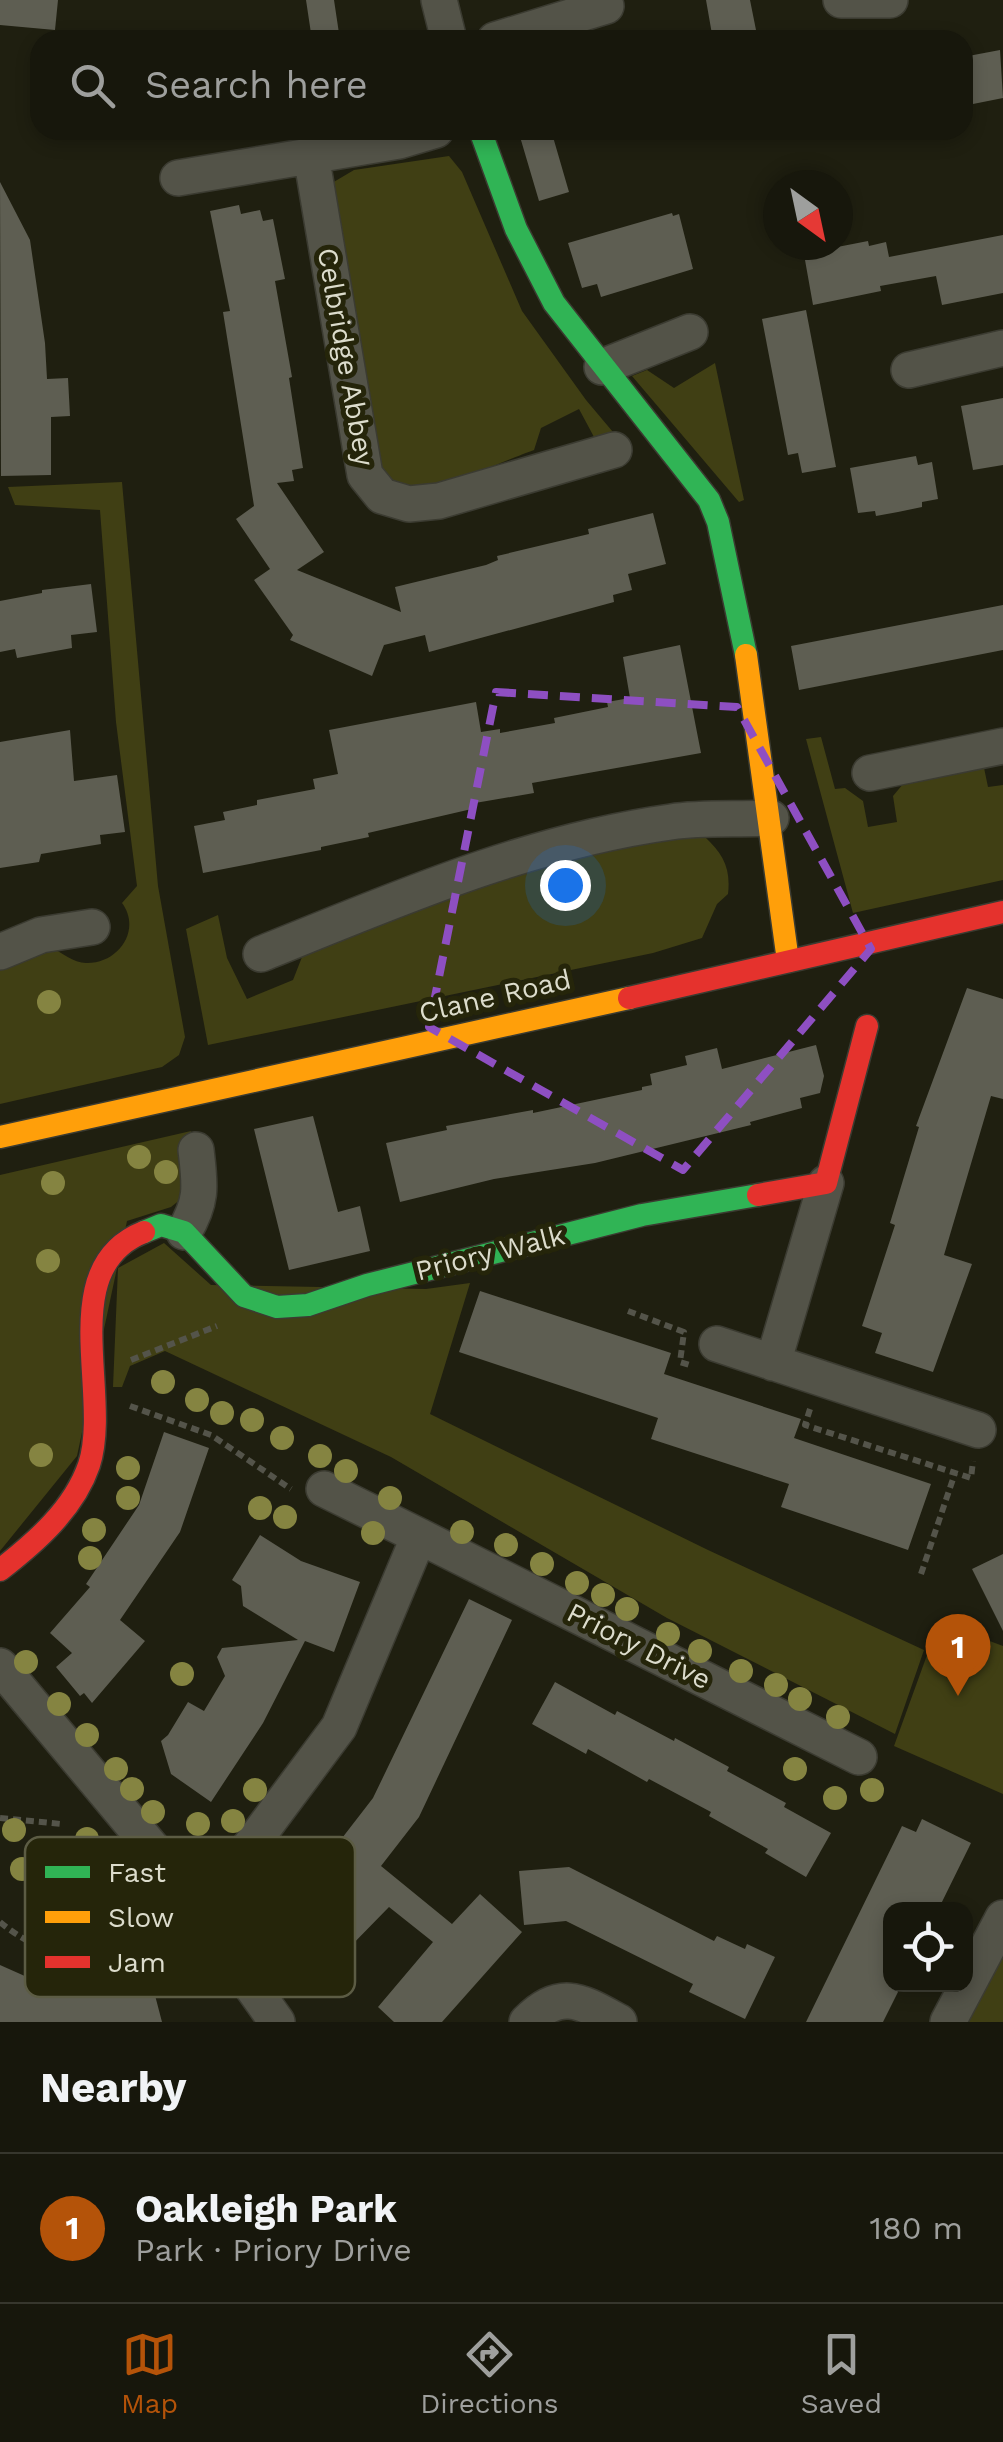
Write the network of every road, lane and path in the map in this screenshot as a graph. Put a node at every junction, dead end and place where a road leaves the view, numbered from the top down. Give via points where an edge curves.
1 (440, 0) edge
2 (841, 0) edge
3 (890, 0) edge
4 (606, 6) dead end
5 (447, 30) edge
6 (528, 30) edge
7 (401, 140) edge
8 (484, 140) edge
9 (311, 155) junction
10 (178, 178) dead end
11 (690, 332) dead end
12 (1003, 348) edge
13 (602, 367) junction
14 (909, 370) dead end
15 (614, 450) dead end
16 (1003, 746) edge
17 (870, 773) dead end
18 (771, 818) junction
19 (1003, 912) edge
20 (92, 927) dead end
21 (0, 952) edge
22 (261, 954) dead end
23 (788, 961) junction
24 (867, 1026) dead end
25 (0, 1137) edge
26 (196, 1150) dead end
27 (826, 1183) junction
28 (184, 1232) junction
29 (260, 1301) junction
30 (716, 1344) dead end
31 (772, 1363) junction
32 (91, 1374) junction
33 (120, 1402) dead end
34 (978, 1430) dead end
35 (955, 1473) dead end
36 (324, 1488) joint
37 (418, 1536) junction
38 (0, 1570) edge
39 (921, 1574) dead end
40 (0, 1666) edge
41 (860, 1756) dead end
42 (0, 1818) edge
43 (61, 1824) dead end
44 (142, 1837) edge
45 (257, 1837) edge
46 (1003, 1918) edge
47 (0, 1922) edge
48 (25, 1940) edge
49 (260, 1997) edge
50 (277, 2022) edge
51 (527, 2022) edge
52 (618, 2022) edge
53 (948, 2022) edge

1 - 5 street
2 - 3 street
4 - 6 street
7 - 9 street
8 - 13 street via 554,304
9 - 10 street
9 - 15 street, Celbridge Abbey via 365,475 382,496 409,504 440,501
11 - 13 street
12 - 14 street
13 - 18 street via 708,500 718,522
16 - 17 street
18 - 22 street via 675,821 567,841 429,886
18 - 23 street
19 - 23 street, Clane Road
20 - 21 street via 41,935
23 - 25 street, Clane Road
24 - 27 street
26 - 28 street via 201,1192
27 - 29 street, Priory Walk via 642,1215 308,1305
27 - 31 street
28 - 29 street via 244,1296
28 - 32 street via 161,1225 130,1236 98,1273
29 - 32 path via 248,1314
30 - 31 street
31 - 34 street
32 - 38 street via 90,1464 40,1537
33 - 36 path via 211,1434 318,1509
35 - 39 path
36 - 37 street, Priory Drive
37 - 41 street, Priory Drive
37 - 45 street via 338,1728
40 - 44 street
42 - 43 path
46 - 53 street
47 - 48 path
49 - 50 street
51 - 52 street via 552,2001 579,2000

